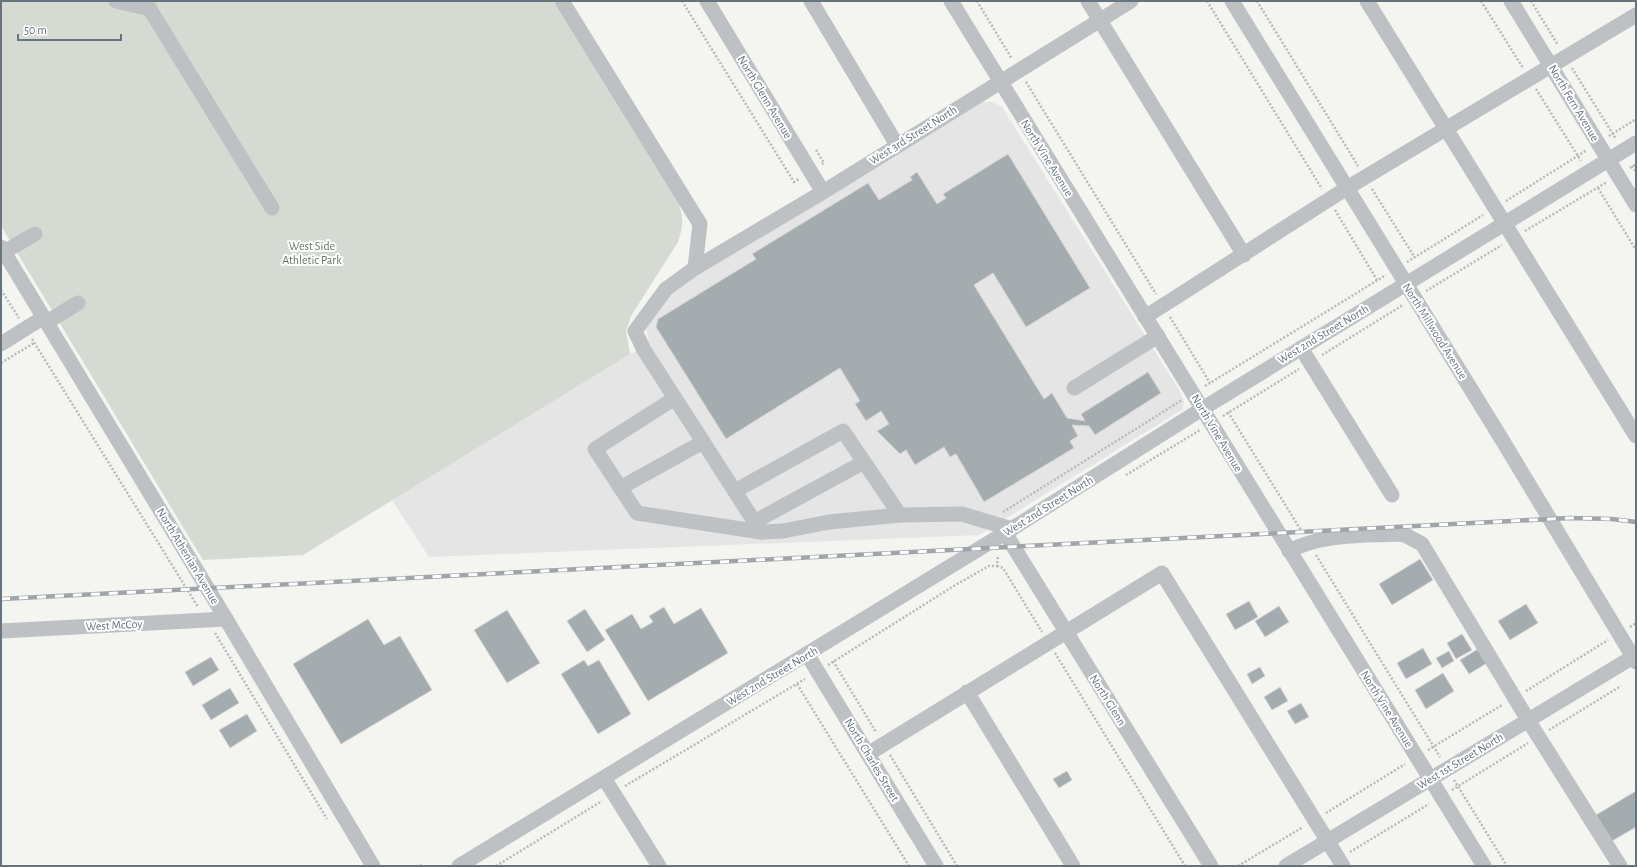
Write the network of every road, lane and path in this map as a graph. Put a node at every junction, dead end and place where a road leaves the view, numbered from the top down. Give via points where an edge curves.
1 (116, 1) edge
2 (562, 1) edge
3 (706, 1) edge
4 (811, 1) edge
5 (951, 1) edge
6 (977, 1) edge
7 (1088, 1) edge
8 (1131, 1) edge
9 (1207, 1) edge
10 (1232, 1) edge
11 (1256, 1) edge
12 (1367, 1) edge
13 (1511, 1) edge
14 (148, 5) edge
15 (1636, 15) edge
16 (1100, 20) junction
17 (1552, 67) junction
18 (1018, 70) junction
19 (1000, 81) junction
20 (1636, 119) edge
21 (1446, 129) junction
22 (1598, 143) junction
23 (1636, 143) edge
24 (897, 145) junction
25 (1578, 155) junction
26 (1609, 160) junction
27 (1588, 173) junction
28 (1365, 178) junction
29 (1347, 188) junction
30 (823, 192) junction
31 (1329, 200) junction
32 (1636, 204) edge
33 (272, 208) dead end
34 (1495, 208) junction
35 (1504, 224) junction
36 (35, 234) dead end
37 (3, 250) edge
38 (1636, 250) edge
39 (1244, 255) junction
40 (1415, 258) junction
41 (695, 268) junction
42 (1396, 268) junction
43 (1377, 280) junction
44 (1406, 284) junction
45 (1, 290) edge
46 (78, 303) dead end
47 (1163, 306) junction
48 (1146, 316) junction
49 (46, 319) junction
50 (25, 329) junction
51 (1158, 336) junction
52 (34, 343) junction
53 (1, 344) edge
54 (1301, 348) junction
55 (1, 363) edge
56 (1210, 383) junction
57 (1205, 386) dead end
58 (1212, 387) dead end
59 (1074, 388) dead end
60 (675, 398) junction
61 (1184, 399) dead end
62 (1202, 408) junction
63 (1226, 410) dead end
64 (1202, 429) dead end
65 (1636, 436) edge
66 (703, 442) junction
67 (864, 462) junction
68 (1123, 477) dead end
69 (620, 488) junction
70 (735, 491) junction
71 (1392, 495) dead end
72 (900, 515) junction
73 (988, 522) junction
74 (758, 527) junction
75 (1009, 531) junction
76 (1308, 542) junction
77 (1289, 551) junction
78 (998, 555) dead end
79 (996, 566) junction
80 (226, 619) junction
81 (207, 620) junction
82 (1, 631) edge
83 (1066, 631) junction
84 (1049, 642) junction
85 (807, 654) junction
86 (1635, 659) edge
87 (833, 661) junction
88 (826, 666) dead end
89 (805, 679) dead end
90 (797, 684) junction
91 (967, 692) junction
92 (1528, 720) junction
93 (883, 744) junction
94 (868, 754) junction
95 (1440, 757) dead end
96 (604, 778) junction
97 (1453, 778) dead end
98 (1430, 779) junction
99 (614, 793) junction
100 (1431, 802) dead end
101 (330, 825) dead end
102 (1328, 841) junction
103 (1341, 863) edge
104 (373, 866) edge
105 (460, 866) edge
106 (496, 866) edge
107 (659, 866) edge
108 (909, 866) edge
109 (936, 866) edge
110 (958, 866) edge
111 (1073, 866) edge
112 (1185, 866) edge
113 (1211, 866) edge
114 (1286, 866) edge
115 (1484, 866) edge
116 (1507, 866) edge
117 (1620, 866) edge

1 - 14 street
2 - 41 street via 700,224
3 - 30 street, North Glenn Avenue
4 - 24 street
5 - 19 street, North Vine Avenue
6 - 18 path
7 - 16 street
8 - 16 street, West 3rd Street North
9 - 31 path
10 - 29 street, North Millwood Avenue
11 - 28 path
12 - 21 street
13 - 17 street, North Fern Avenue
14 - 33 street
15 - 17 street
16 - 18 street, West 3rd Street North
16 - 39 street
17 - 21 street
17 - 22 street, North Fern Avenue
18 - 19 street, West 3rd Street North
18 - 47 path
19 - 24 street, West 3rd Street North
19 - 48 street, North Vine Avenue
20 - 22 path
21 - 28 street
21 - 34 street
22 - 25 path
22 - 26 street, North Fern Avenue
23 - 26 street, West 2nd Street North
24 - 30 street, West 3rd Street North
25 - 27 path
25 - 34 path
26 - 27 street, West 2nd Street North
26 - 32 street, North Fern Avenue
27 - 35 street, West 2nd Street North
27 - 38 path
28 - 29 street
28 - 40 path
29 - 31 street
29 - 42 street, North Millwood Avenue
30 - 41 street, West 3rd Street North
31 - 39 street
31 - 43 path
34 - 35 street
34 - 40 path
35 - 44 street, West 2nd Street North
35 - 65 street
36 - 37 street
37 - 49 street, North Athenian Avenue
39 - 47 street
40 - 42 path
41 - 60 street, West 3rd Street North via 666,289 634,331
42 - 43 path
42 - 44 street, North Millwood Avenue
43 - 56 path
44 - 54 street, West 2nd Street North
44 - 86 street, North Millwood Avenue
45 - 50 path
46 - 49 street
47 - 48 street
47 - 56 path
48 - 51 street, North Vine Avenue
49 - 50 street
49 - 80 street, North Athenian Avenue
50 - 52 path
50 - 53 street
51 - 59 street
51 - 62 street, North Vine Avenue
52 - 55 path
52 - 81 path
54 - 62 street, West 2nd Street North
54 - 71 street
56 - 57 path
56 - 58 path
60 - 66 street
60 - 69 street via 595,449
61 - 73 path
62 - 75 street, West 2nd Street North
62 - 77 street, North Vine Avenue
63 - 76 path
64 - 68 path
66 - 69 street
66 - 70 street
67 - 70 street via 843,431
67 - 72 street
67 - 74 street
69 - 74 street via 637,513
70 - 74 street
72 - 73 street via 962,514
72 - 74 street via 829,522 783,531
73 - 75 street
75 - 83 street, North Glenn
75 - 85 street, West 2nd Street North
76 - 77 street
76 - 92 street via 1395,534 1406,535 1422,544
76 - 95 path
77 - 98 street, North Vine Avenue
78 - 79 path
79 - 84 path via 1003,568
79 - 87 path via 989,566 964,580
80 - 81 street, West McCoy
80 - 104 street, North Athenian Avenue
81 - 82 street, West McCoy
81 - 101 path
83 - 84 street
83 - 102 street via 1162,573
83 - 113 street, North Glenn
84 - 91 street
84 - 112 path
85 - 94 street, North Charles Street
85 - 96 street, West 2nd Street North
86 - 92 street, West 1st Street North
87 - 88 path
87 - 93 path
89 - 90 path
90 - 99 path
90 - 108 path
91 - 93 street
91 - 111 street
92 - 98 street, West 1st Street North
92 - 117 street
93 - 94 street
93 - 110 path
94 - 109 street, North Charles Street
96 - 99 street
96 - 105 street, West 2nd Street North
97 - 116 path
98 - 102 street, West 1st Street North
98 - 115 street, North Vine Avenue
99 - 106 path
99 - 107 street
100 - 103 path
102 - 103 street
102 - 114 street, West 1st Street North

